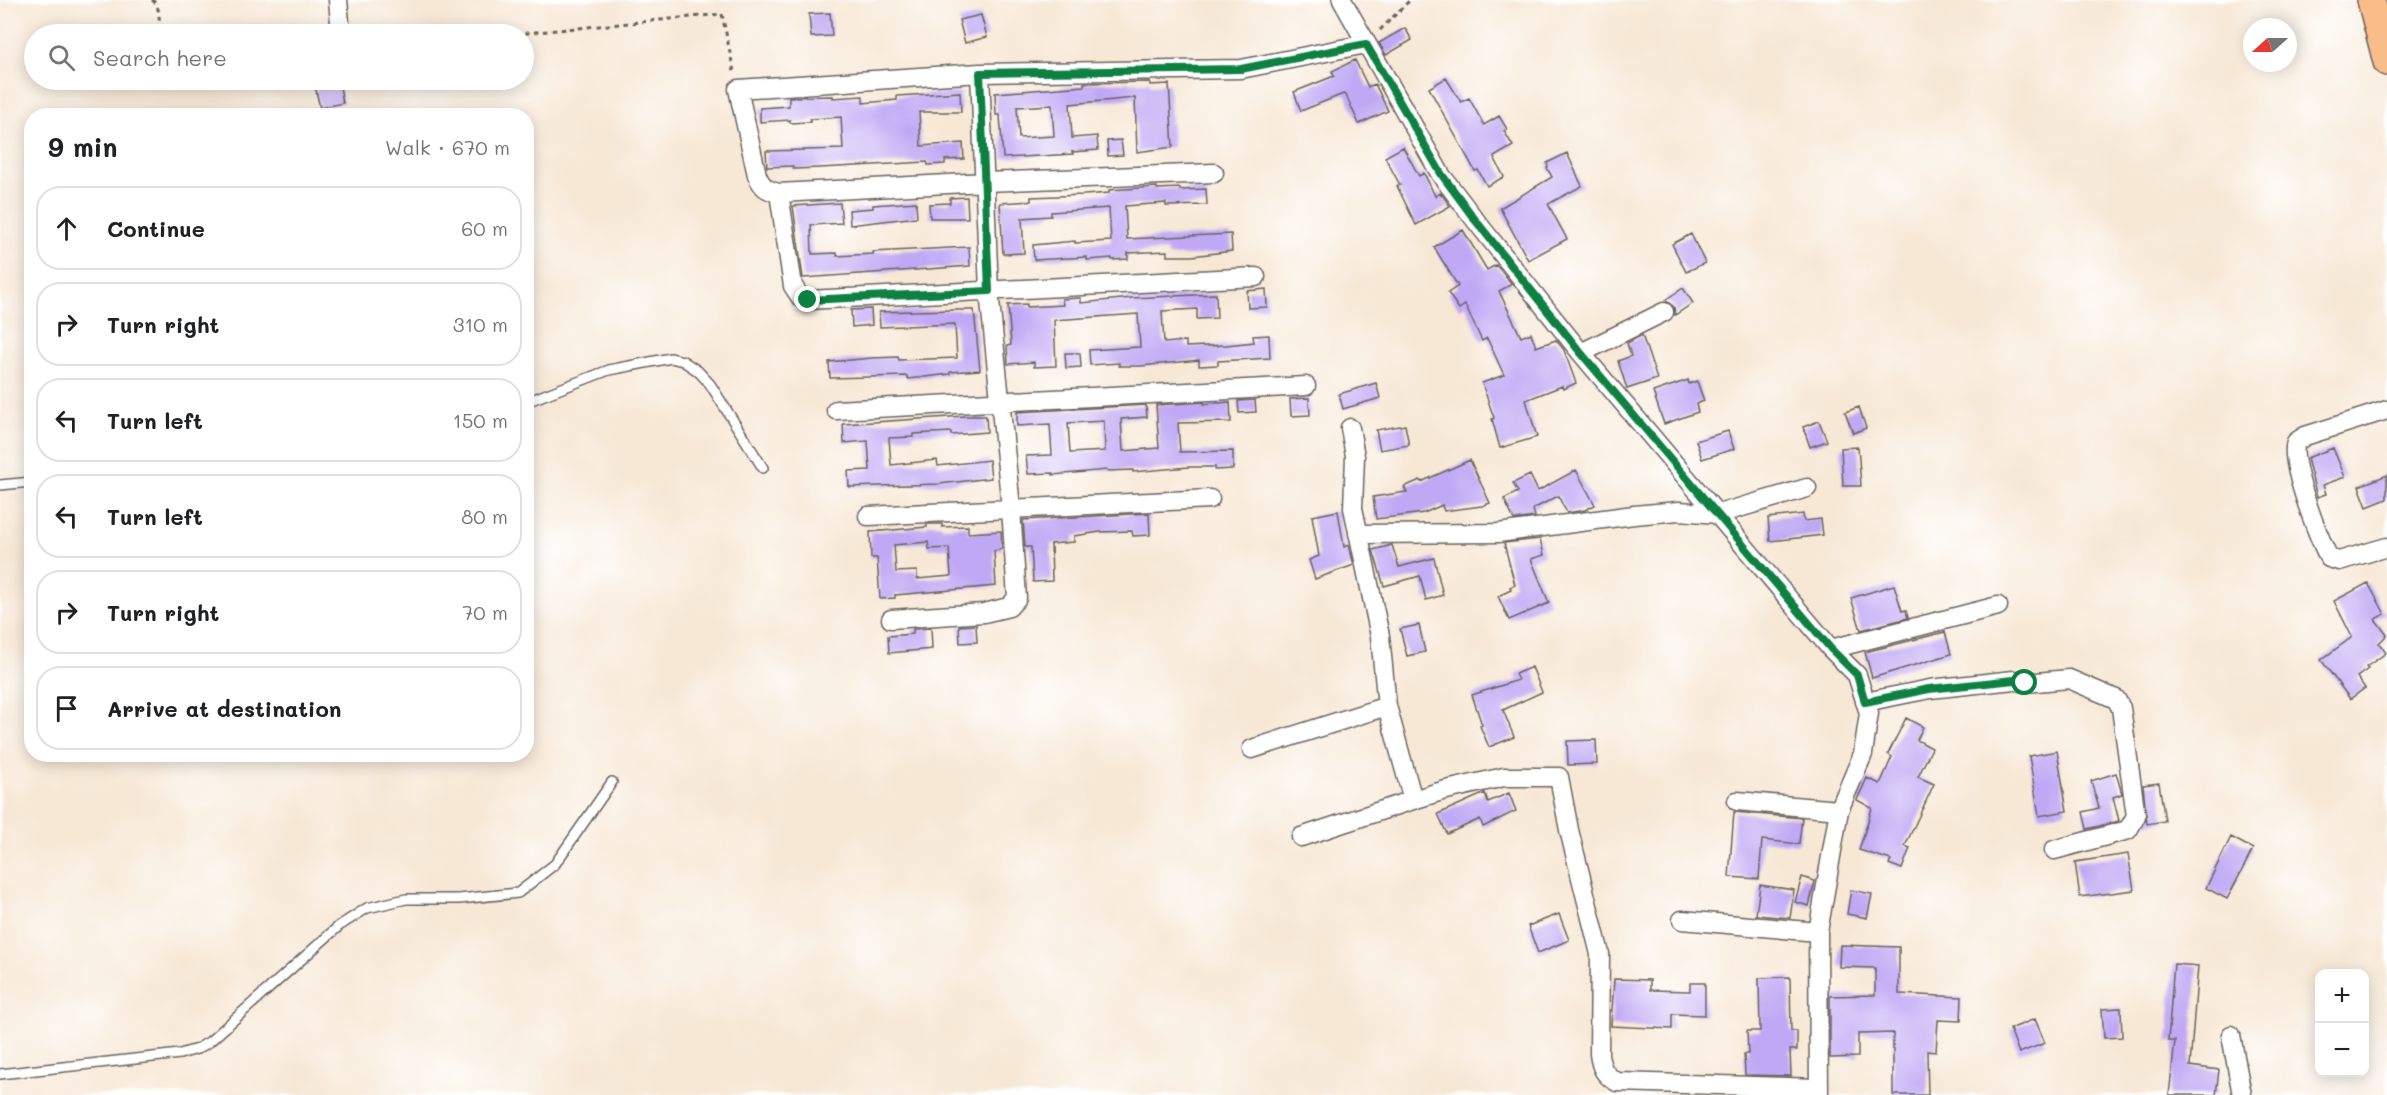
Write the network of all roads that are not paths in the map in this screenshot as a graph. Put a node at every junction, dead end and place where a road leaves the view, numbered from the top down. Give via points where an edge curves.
1 (338, 0) edge
2 (1342, 0) edge
3 (2371, 0) edge
4 (340, 24) edge
5 (1366, 44) junction
6 (2387, 62) edge
7 (980, 73) junction
8 (1215, 173) dead end
9 (985, 182) junction
10 (778, 193) junction
11 (1256, 277) dead end
12 (989, 291) junction
13 (1664, 312) dead end
14 (1581, 353) junction
15 (1306, 386) dead end
16 (534, 399) edge
17 (1000, 402) junction
18 (836, 410) dead end
19 (2387, 410) edge
20 (1350, 428) dead end
21 (763, 468) dead end
22 (24, 483) edge
23 (0, 485) edge
24 (1807, 488) dead end
25 (1210, 499) dead end
26 (1011, 508) junction
27 (1718, 514) junction
28 (868, 516) dead end
29 (1358, 534) junction
30 (2387, 547) edge
31 (1998, 606) dead end
32 (891, 619) dead end
33 (1831, 649) junction
34 (1865, 702) junction
35 (1387, 706) junction
36 (1252, 749) dead end
37 (612, 783) dead end
38 (1413, 800) junction
39 (1737, 801) dead end
40 (1839, 810) junction
41 (1301, 837) dead end
42 (2054, 850) dead end
43 (1682, 920) dead end
44 (1818, 932) junction
45 (2231, 1035) dead end
46 (0, 1074) edge
47 (1818, 1092) edge
48 (2242, 1095) edge

1 - 4 street
2 - 5 street
3 - 6 main road
5 - 7 street via 1241,69
5 - 14 street via 1442,175
7 - 9 street
7 - 10 street via 738,89 756,175 767,190
8 - 9 street
9 - 10 street
9 - 12 street
10 - 12 street via 793,286 801,298
11 - 12 street
12 - 17 street
13 - 14 street
14 - 27 street
15 - 17 street
16 - 21 lane via 609,370 671,358 698,370 710,384
17 - 18 street
17 - 26 street
19 - 30 street via 2305,436 2293,450 2299,481 2329,558 2339,561
20 - 29 street via 1355,456 1353,508
22 - 23 lane
24 - 27 street
25 - 26 street
26 - 28 street
26 - 32 street via 1017,598 1013,605 984,612
27 - 29 street via 1680,511 1498,533
27 - 33 street
29 - 35 street via 1380,636
31 - 33 street
33 - 34 street via 1857,675
34 - 40 street via 1869,713 1863,754
34 - 42 street via 1929,689 2069,679 2115,699 2121,708 2136,816 2128,830
35 - 36 street
35 - 38 street
37 - 46 lane via 555,864 518,893 406,899 367,908 339,926 197,1049
38 - 41 street
38 - 47 street via 1504,777 1559,777 1600,954 1599,1054 1606,1076 1617,1082
39 - 40 street
40 - 44 street
43 - 44 street
44 - 47 street
45 - 48 street

